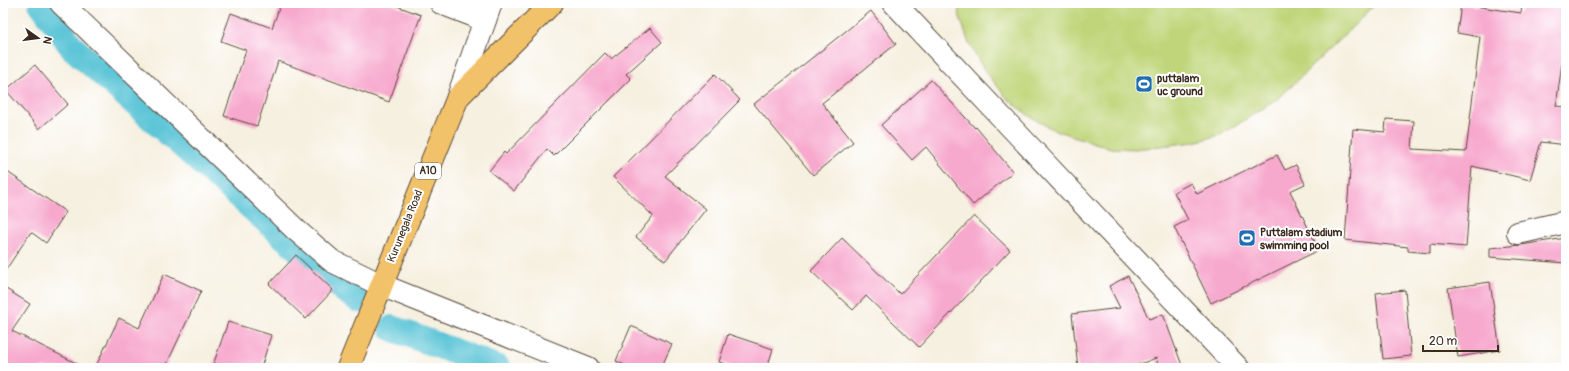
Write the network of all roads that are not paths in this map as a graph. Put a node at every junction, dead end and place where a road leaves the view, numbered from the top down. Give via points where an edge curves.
1 (61, 3) edge
2 (441, 3) edge
3 (552, 3) edge
4 (894, 3) edge
5 (488, 11) edge
6 (458, 97) junction
7 (1566, 222) edge
8 (1518, 233) dead end
9 (381, 285) junction
10 (348, 368) edge
11 (588, 368) edge
12 (1238, 368) edge

1 - 9 street via 296,230 332,261
2 - 5 street
3 - 6 highway, Kurunegala Road / A10
4 - 12 street
5 - 6 street
6 - 9 highway, Kurunegala Road / A10
7 - 8 street
9 - 10 highway, Kurunegala Road / A10
9 - 11 street

